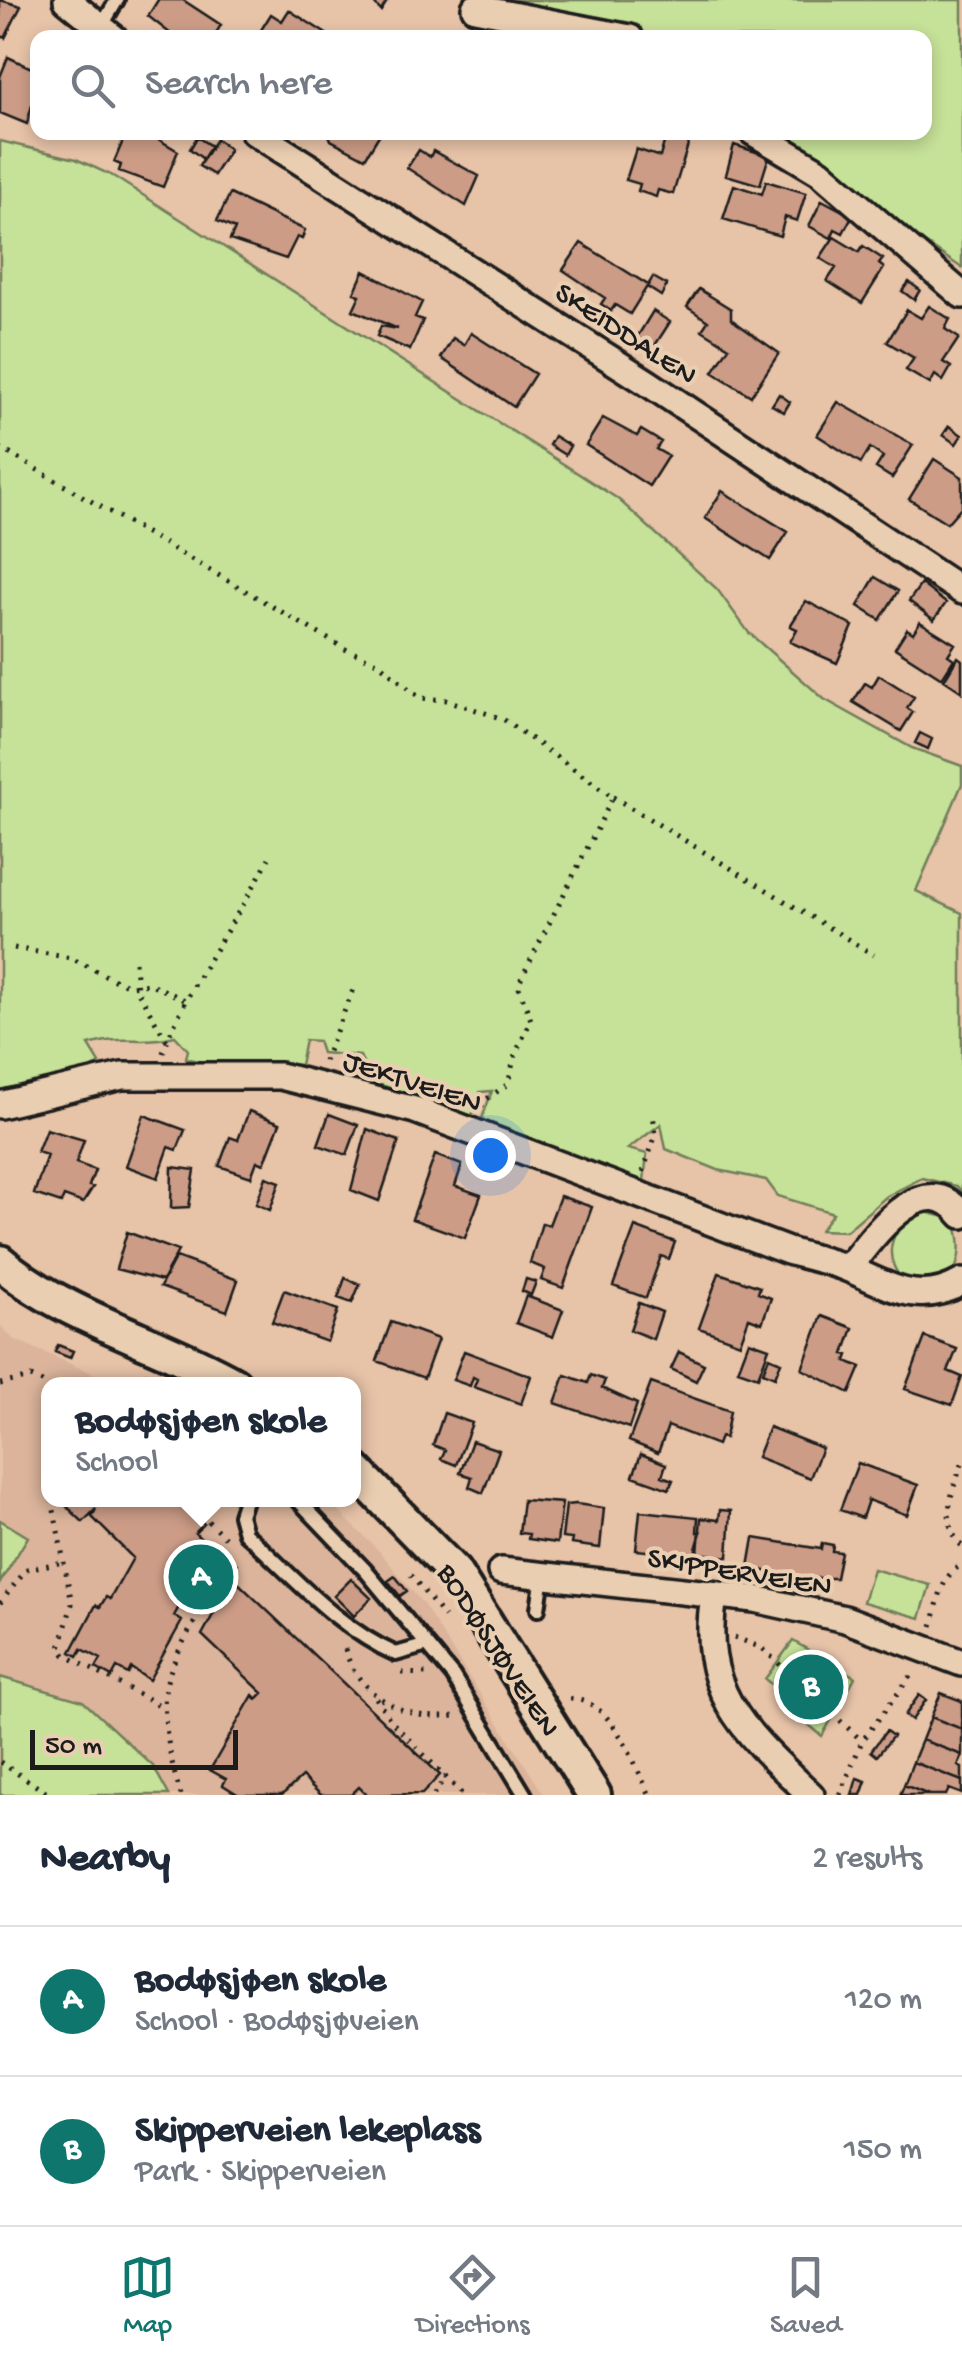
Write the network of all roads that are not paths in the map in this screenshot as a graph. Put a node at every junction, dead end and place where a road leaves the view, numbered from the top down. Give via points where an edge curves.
1 (66, 0) edge
2 (117, 0) edge
3 (475, 8) dead end
4 (104, 30) edge
5 (108, 30) edge
6 (589, 30) edge
7 (267, 140) edge
8 (766, 140) edge
9 (962, 295) edge
10 (962, 591) edge
11 (0, 1105) edge
12 (962, 1215) edge
13 (0, 1262) edge
14 (848, 1268) junction
15 (962, 1282) edge
16 (222, 1377) edge
17 (361, 1476) edge
18 (243, 1507) edge
19 (305, 1507) edge
20 (501, 1571) dead end
21 (543, 1576) junction
22 (714, 1597) junction
23 (538, 1609) dead end
24 (424, 1646) junction
25 (962, 1663) edge
26 (524, 1795) edge
27 (594, 1795) edge
28 (810, 1795) edge

1 - 4 street
2 - 5 lane
3 - 6 street
7 - 10 street, SKEIDDALEN
8 - 9 street via 820,172
11 - 14 street, JEKTVEIEN via 122,1076 280,1076 415,1110
12 - 14 street via 934,1199 907,1204 885,1219
13 - 16 street via 40,1289
14 - 15 street, JEKTVEIEN via 912,1296
17 - 27 street, BODØSJØVEIEN via 454,1572
18 - 24 lane via 245,1532 338,1618 396,1654
19 - 24 lane
20 - 21 street, SKIPPERVEIEN
21 - 22 street, SKIPPERVEIEN
21 - 23 lane
22 - 25 street, SKIPPERVEIEN via 845,1619
22 - 28 street via 714,1677 747,1729
24 - 26 lane via 453,1676

